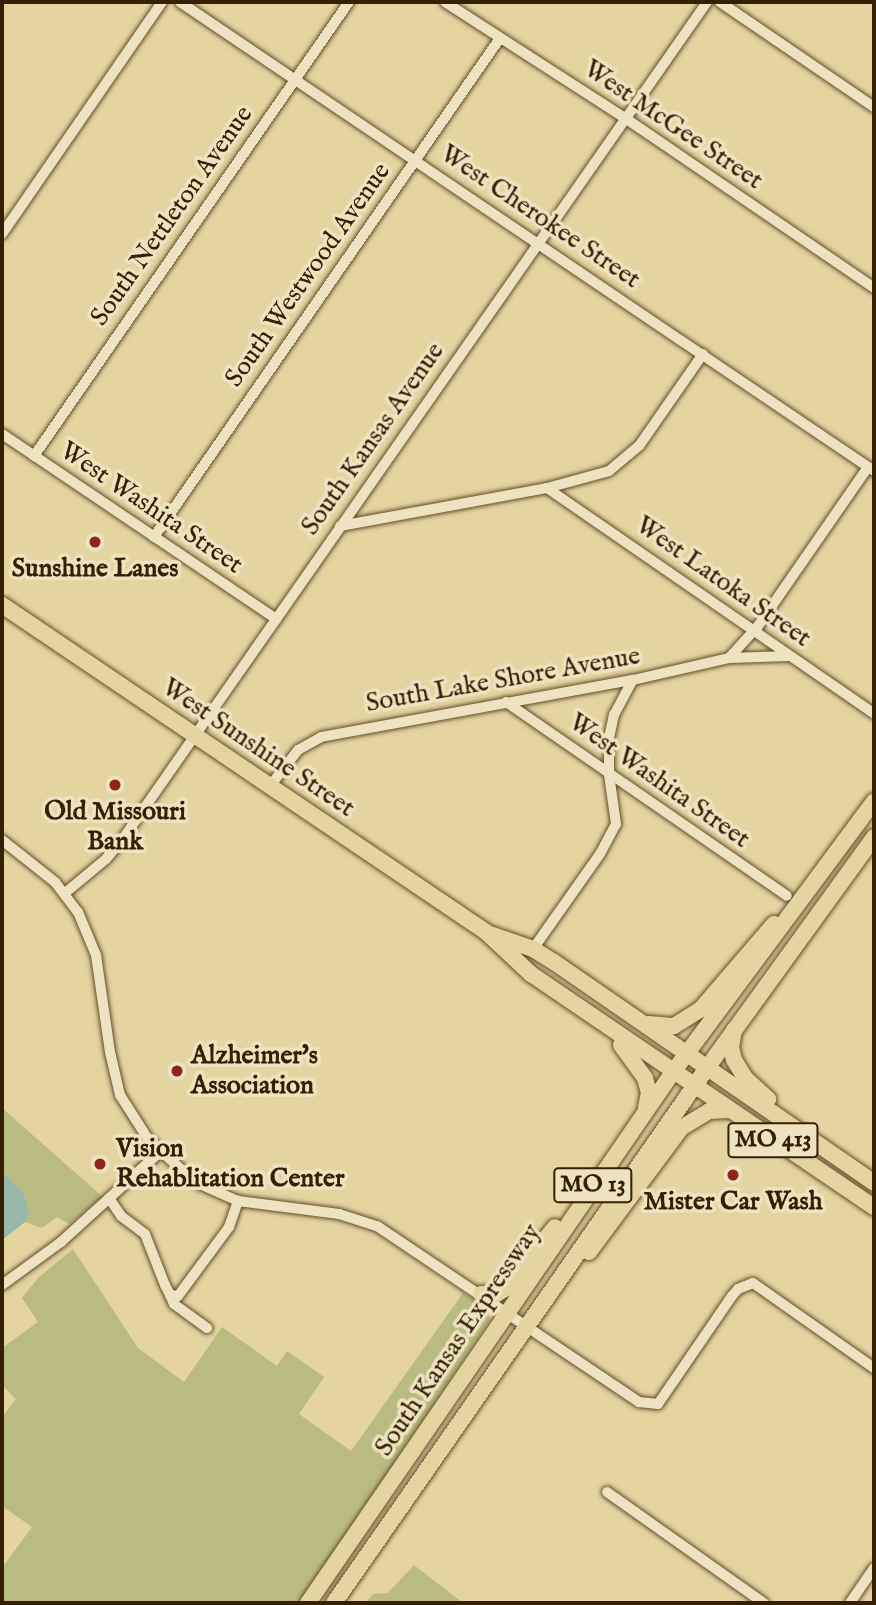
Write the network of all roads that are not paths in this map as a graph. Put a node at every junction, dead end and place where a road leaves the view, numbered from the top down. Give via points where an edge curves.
1 (162, 2) edge
2 (180, 2) edge
3 (349, 2) edge
4 (445, 2) edge
5 (707, 2) edge
6 (720, 2) edge
7 (500, 38) junction
8 (295, 79) junction
9 (874, 107) edge
10 (625, 118) junction
11 (415, 160) junction
12 (2, 234) edge
13 (537, 243) junction
14 (874, 288) edge
15 (703, 354) junction
16 (2, 434) edge
17 (34, 456) junction
18 (871, 469) edge
19 (547, 488) junction
20 (340, 526) junction
21 (154, 537) junction
22 (2, 604) edge
23 (276, 619) junction
24 (752, 631) junction
25 (790, 656) junction
26 (729, 658) junction
27 (633, 680) junction
28 (506, 702) junction
29 (874, 713) edge
30 (194, 735) junction
31 (609, 774) junction
32 (271, 786) junction
33 (874, 801) edge
34 (874, 837) edge
35 (2, 840) edge
36 (65, 893) junction
37 (795, 898) junction
38 (486, 932) junction
39 (533, 949) junction
40 (531, 974) junction
41 (640, 1020) junction
42 (735, 1029) junction
43 (686, 1054) junction
44 (707, 1068) junction
45 (673, 1072) junction
46 (694, 1086) junction
47 (729, 1110) junction
48 (645, 1111) junction
49 (160, 1152) junction
50 (871, 1181) edge
51 (109, 1198) junction
52 (239, 1201) junction
53 (582, 1201) junction
54 (874, 1207) edge
55 (2, 1285) edge
56 (553, 1288) junction
57 (481, 1294) junction
58 (170, 1295) junction
59 (507, 1313) junction
60 (526, 1326) junction
61 (207, 1328) dead end
62 (874, 1368) edge
63 (607, 1492) dead end
64 (874, 1568) edge
65 (308, 1603) edge
66 (334, 1603) edge
67 (764, 1603) edge
68 (850, 1603) edge

1 - 12 street
2 - 8 street, West Cherokee Street
3 - 8 street, South Nettleton Avenue
4 - 7 street, West McGee Street
5 - 10 street, South Kansas Avenue
6 - 9 street
7 - 10 street, West McGee Street
7 - 11 street, South Westwood Avenue
8 - 11 street, West Cherokee Street
8 - 17 street, South Nettleton Avenue
10 - 13 street, South Kansas Avenue
10 - 14 street, West McGee Street
11 - 13 street, West Cherokee Street
11 - 21 street, South Westwood Avenue
13 - 15 street, West Cherokee Street
13 - 20 street, South Kansas Avenue
15 - 18 street, West Cherokee Street
15 - 19 street via 625,461 591,478
16 - 17 street, West Washita Street
17 - 21 street, West Washita Street
18 - 24 street
19 - 20 street
19 - 24 street, West Latoka Street
20 - 23 street, South Kansas Avenue
21 - 23 street, West Washita Street
22 - 30 main road, West Sunshine Street
23 - 30 street, South Kansas Avenue
24 - 25 street, West Latoka Street
24 - 26 street
25 - 26 street, South Lake Shore Avenue
25 - 29 street, West Latoka Street
26 - 27 street, South Lake Shore Avenue
27 - 28 street, South Lake Shore Avenue
27 - 31 street via 612,723
28 - 31 street, West Washita Street
28 - 32 street, South Lake Shore Avenue via 315,739 293,755
30 - 32 main road, West Sunshine Street
30 - 36 street, South Kansas Avenue via 113,851
31 - 37 street, West Washita Street
31 - 39 street via 617,824
32 - 38 main road, West Sunshine Street
33 - 37 main road, South Kansas Expressway / MO 13
34 - 42 main road, South Kansas Expressway / MO 13
35 - 36 street
36 - 49 street via 86,927 96,955 120,1095
37 - 41 main road via 691,1017 667,1028
37 - 43 main road, South Kansas Expressway / MO 13
38 - 39 main road, West Sunshine Street
38 - 40 main road, West Sunshine Street
39 - 41 main road, West Sunshine Street
40 - 45 main road, West Sunshine Street
40 - 48 main road via 632,1056 648,1086
41 - 43 main road, West Sunshine Street
42 - 44 main road, South Kansas Expressway / MO 13
42 - 50 main road via 732,1054 746,1079
43 - 44 main road, West Sunshine Street / MO 413
43 - 45 main road, South Kansas Expressway / MO 13
44 - 46 main road, South Kansas Expressway / MO 13
44 - 50 main road, West Sunshine Street / MO 413
45 - 46 main road, West Sunshine Street / MO 413
45 - 48 main road, South Kansas Expressway / MO 13
46 - 47 main road, West Sunshine Street / MO 413
46 - 56 main road, South Kansas Expressway / MO 13
47 - 54 main road, West Sunshine Street / MO 413
47 - 56 main road via 704,1112 681,1128 604,1234
48 - 53 main road, South Kansas Expressway / MO 13
49 - 51 street
49 - 52 street via 195,1182
51 - 55 street via 61,1242
51 - 58 street via 121,1216 145,1234
52 - 57 street via 365,1220
52 - 58 street via 229,1227 205,1262 178,1296
53 - 57 main road via 541,1242 506,1288 495,1295
53 - 59 main road, South Kansas Expressway / MO 13
56 - 60 main road, South Kansas Expressway / MO 13
57 - 59 street
58 - 61 street via 174,1304
59 - 60 street
59 - 65 main road, South Kansas Expressway / MO 13
60 - 62 street via 631,1398 657,1404 732,1296 753,1283
60 - 66 main road, South Kansas Expressway / MO 13
63 - 67 street
64 - 68 street

